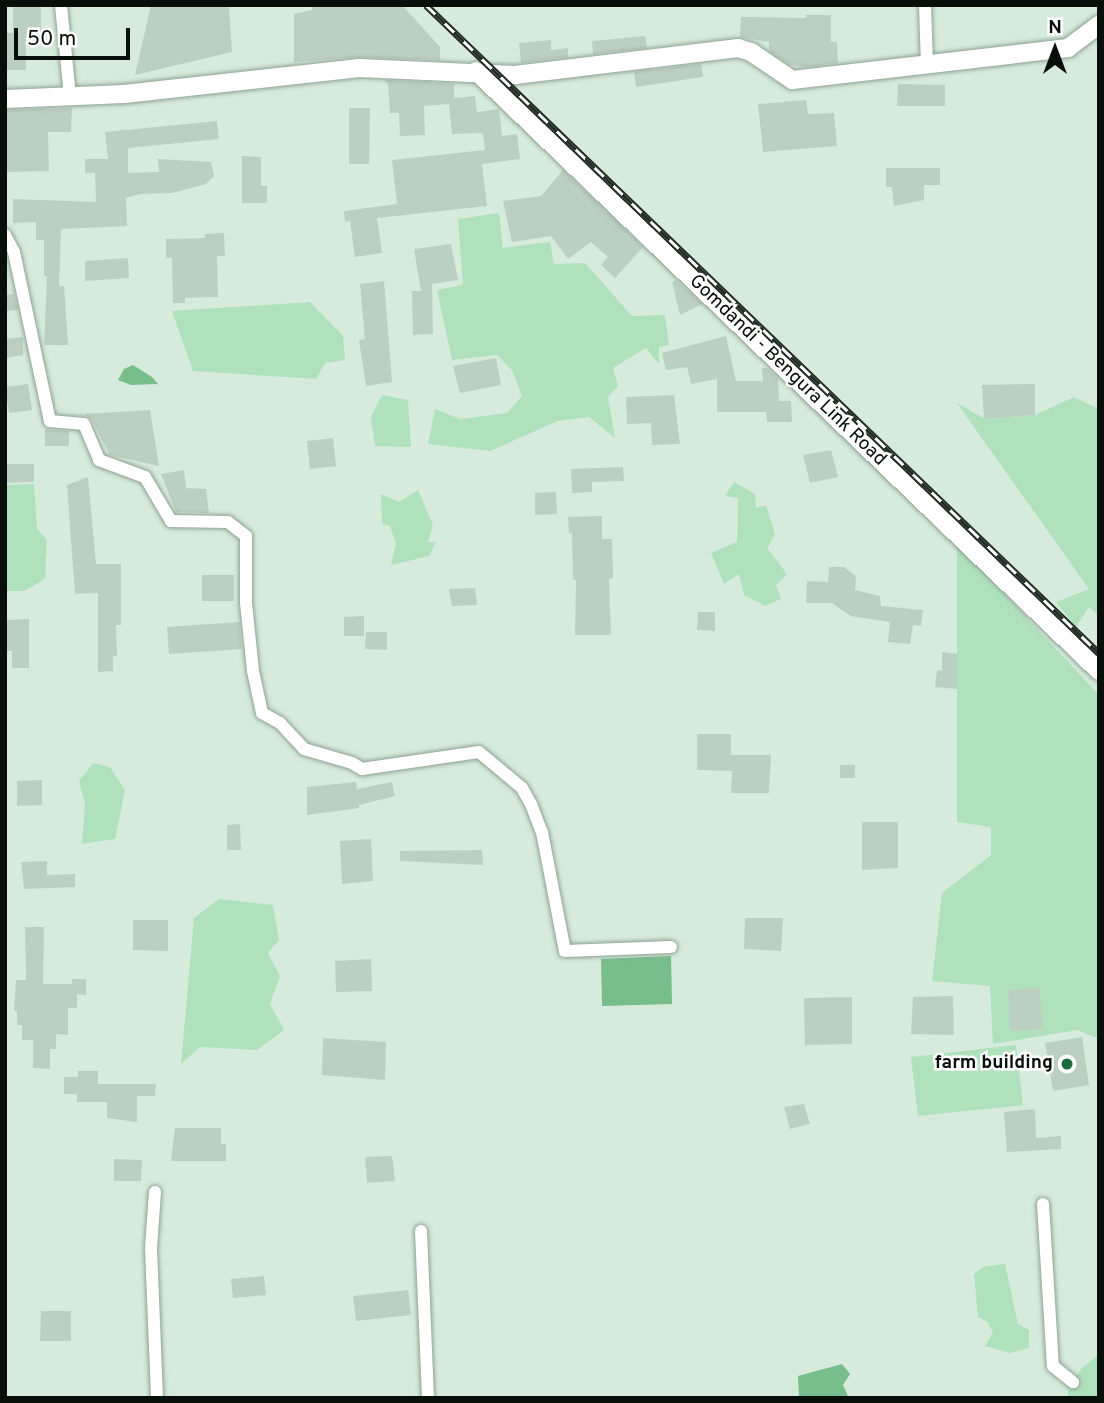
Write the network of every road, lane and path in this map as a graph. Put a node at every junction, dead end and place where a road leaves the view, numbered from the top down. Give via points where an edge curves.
1 (61, 5) edge
2 (925, 5) edge
3 (1099, 25) edge
4 (927, 64) junction
5 (476, 72) junction
6 (71, 96) junction
7 (5, 99) edge
8 (5, 235) edge
9 (1099, 671) edge
10 (671, 947) dead end
11 (155, 1192) dead end
12 (1043, 1205) dead end
13 (421, 1231) dead end
14 (1073, 1382) dead end
15 (156, 1398) edge
16 (428, 1398) edge

1 - 6 street
2 - 4 street
3 - 4 main road via 1068,48
4 - 5 main road via 792,80 738,48 515,75
5 - 6 main road via 360,68
5 - 9 main road, Gomdandi - Bengura Link Road
6 - 7 main road
8 - 10 street via 14,252 50,421 84,424 99,460 145,477 171,521 228,522 246,536 246,603 262,713 280,723 304,749 362,769 478,752 522,788 531,804 542,832 565,951
11 - 15 street via 150,1248
12 - 14 street via 1053,1366
13 - 16 street

